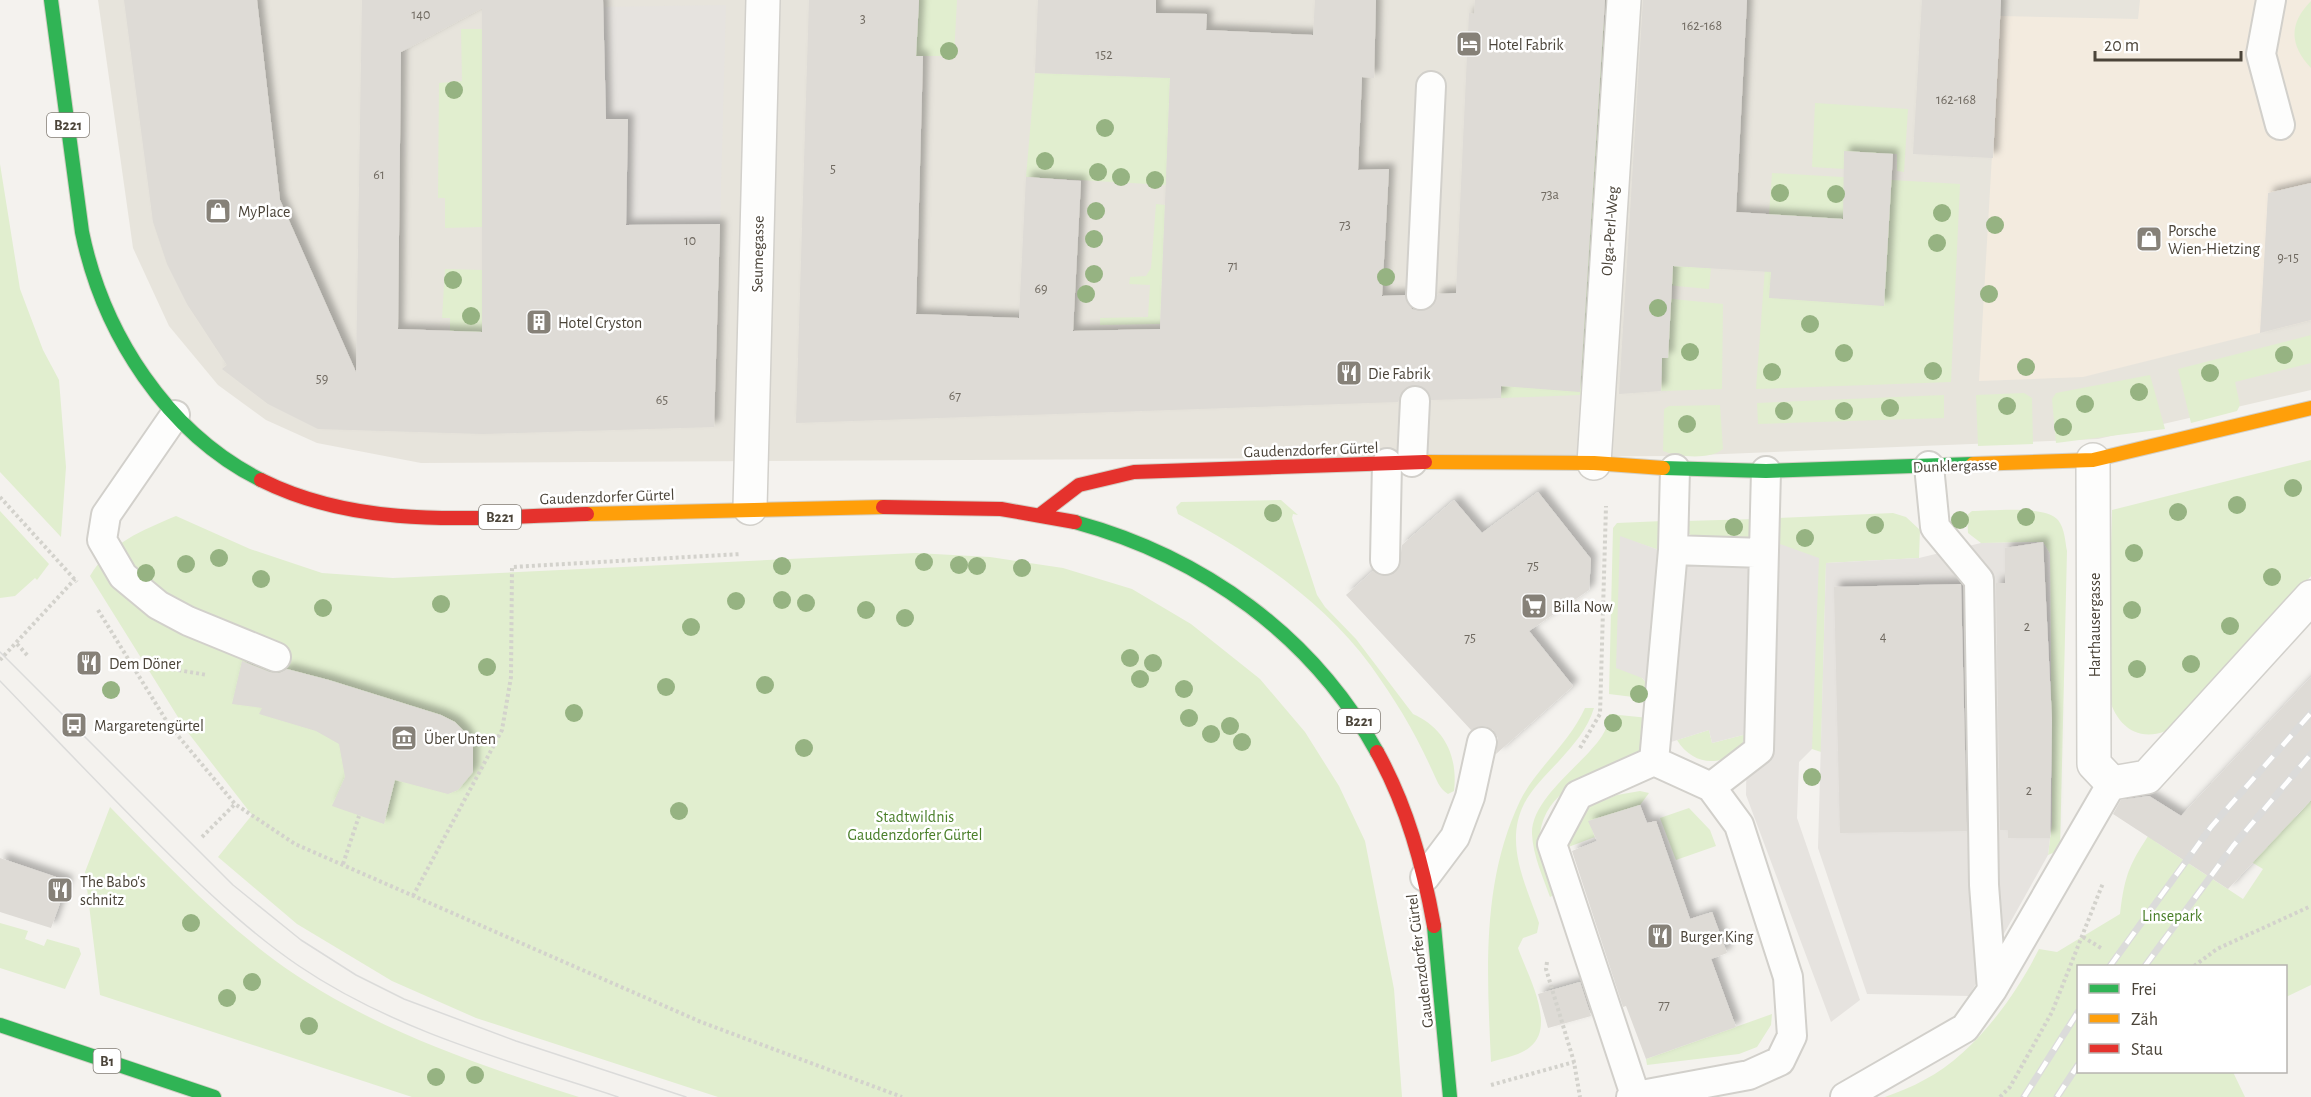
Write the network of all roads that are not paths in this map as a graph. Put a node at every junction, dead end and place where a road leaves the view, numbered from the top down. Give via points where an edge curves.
1 (51, 0) edge
2 (763, 0) edge
3 (1624, 0) edge
4 (2271, 0) edge
5 (1431, 86) dead end
6 (2280, 125) dead end
7 (1421, 294) dead end
8 (1415, 401) dead end
9 (2311, 408) edge
10 (175, 415) junction
11 (2093, 460) junction
12 (1400, 462) junction
13 (1594, 463) junction
14 (1929, 466) junction
15 (1675, 469) junction
16 (1766, 471) junction
17 (750, 508) junction
18 (1041, 514) junction
19 (1673, 550) junction
20 (1762, 553) junction
21 (1385, 560) dead end
22 (2311, 597) edge
23 (276, 657) dead end
24 (1482, 742) dead end
25 (1654, 761) junction
26 (2112, 783) junction
27 (1711, 787) junction
28 (1425, 878) junction
29 (1992, 990) junction
30 (0, 1025) edge
31 (1450, 1096) edge
32 (1633, 1096) edge
33 (214, 1097) edge
34 (1845, 1097) edge

1 - 10 main road, Gaudenzdorfer Gürtel / B221 via 86,250 121,338 145,379
2 - 17 street, Seumegasse
3 - 13 street, Olga-Perl-Weg
4 - 6 lane via 2261,54
5 - 7 lane
8 - 12 lane
9 - 11 main road, Dunklergasse
10 - 17 main road, Gaudenzdorfer Gürtel / B221 via 209,447 289,493 378,514 439,519
10 - 23 lane via 106,515 102,540 123,576 158,605
11 - 14 main road, Dunklergasse
11 - 26 street, Harthausergasse via 2094,764
12 - 13 main road, Gaudenzdorfer Gürtel
12 - 18 main road, Gaudenzdorfer Gürtel via 1134,472 1079,485
12 - 21 lane
13 - 15 main road, Dunklergasse
14 - 16 main road, Dunklergasse
14 - 29 lane via 1935,527 1978,580 1984,885
15 - 16 main road, Dunklergasse
15 - 19 lane
16 - 20 lane
17 - 18 main road, Gaudenzdorfer Gürtel / B221 via 986,507
18 - 28 main road, Gaudenzdorfer Gürtel / B221 via 1095,526 1148,545 1216,581 1287,634 1326,676 1361,724 1409,822
19 - 20 lane
19 - 25 lane
20 - 27 lane via 1759,750
22 - 26 street via 2147,777
24 - 28 lane via 1470,797 1455,837
25 - 27 lane
25 - 32 lane via 1578,795 1552,844
26 - 29 lane
27 - 32 lane via 1739,825 1788,977 1792,1036 1780,1062 1749,1076
28 - 31 main road, Gaudenzdorfer Gürtel / B221 via 1436,935
29 - 34 lane via 1965,1028
30 - 33 main road, B1

